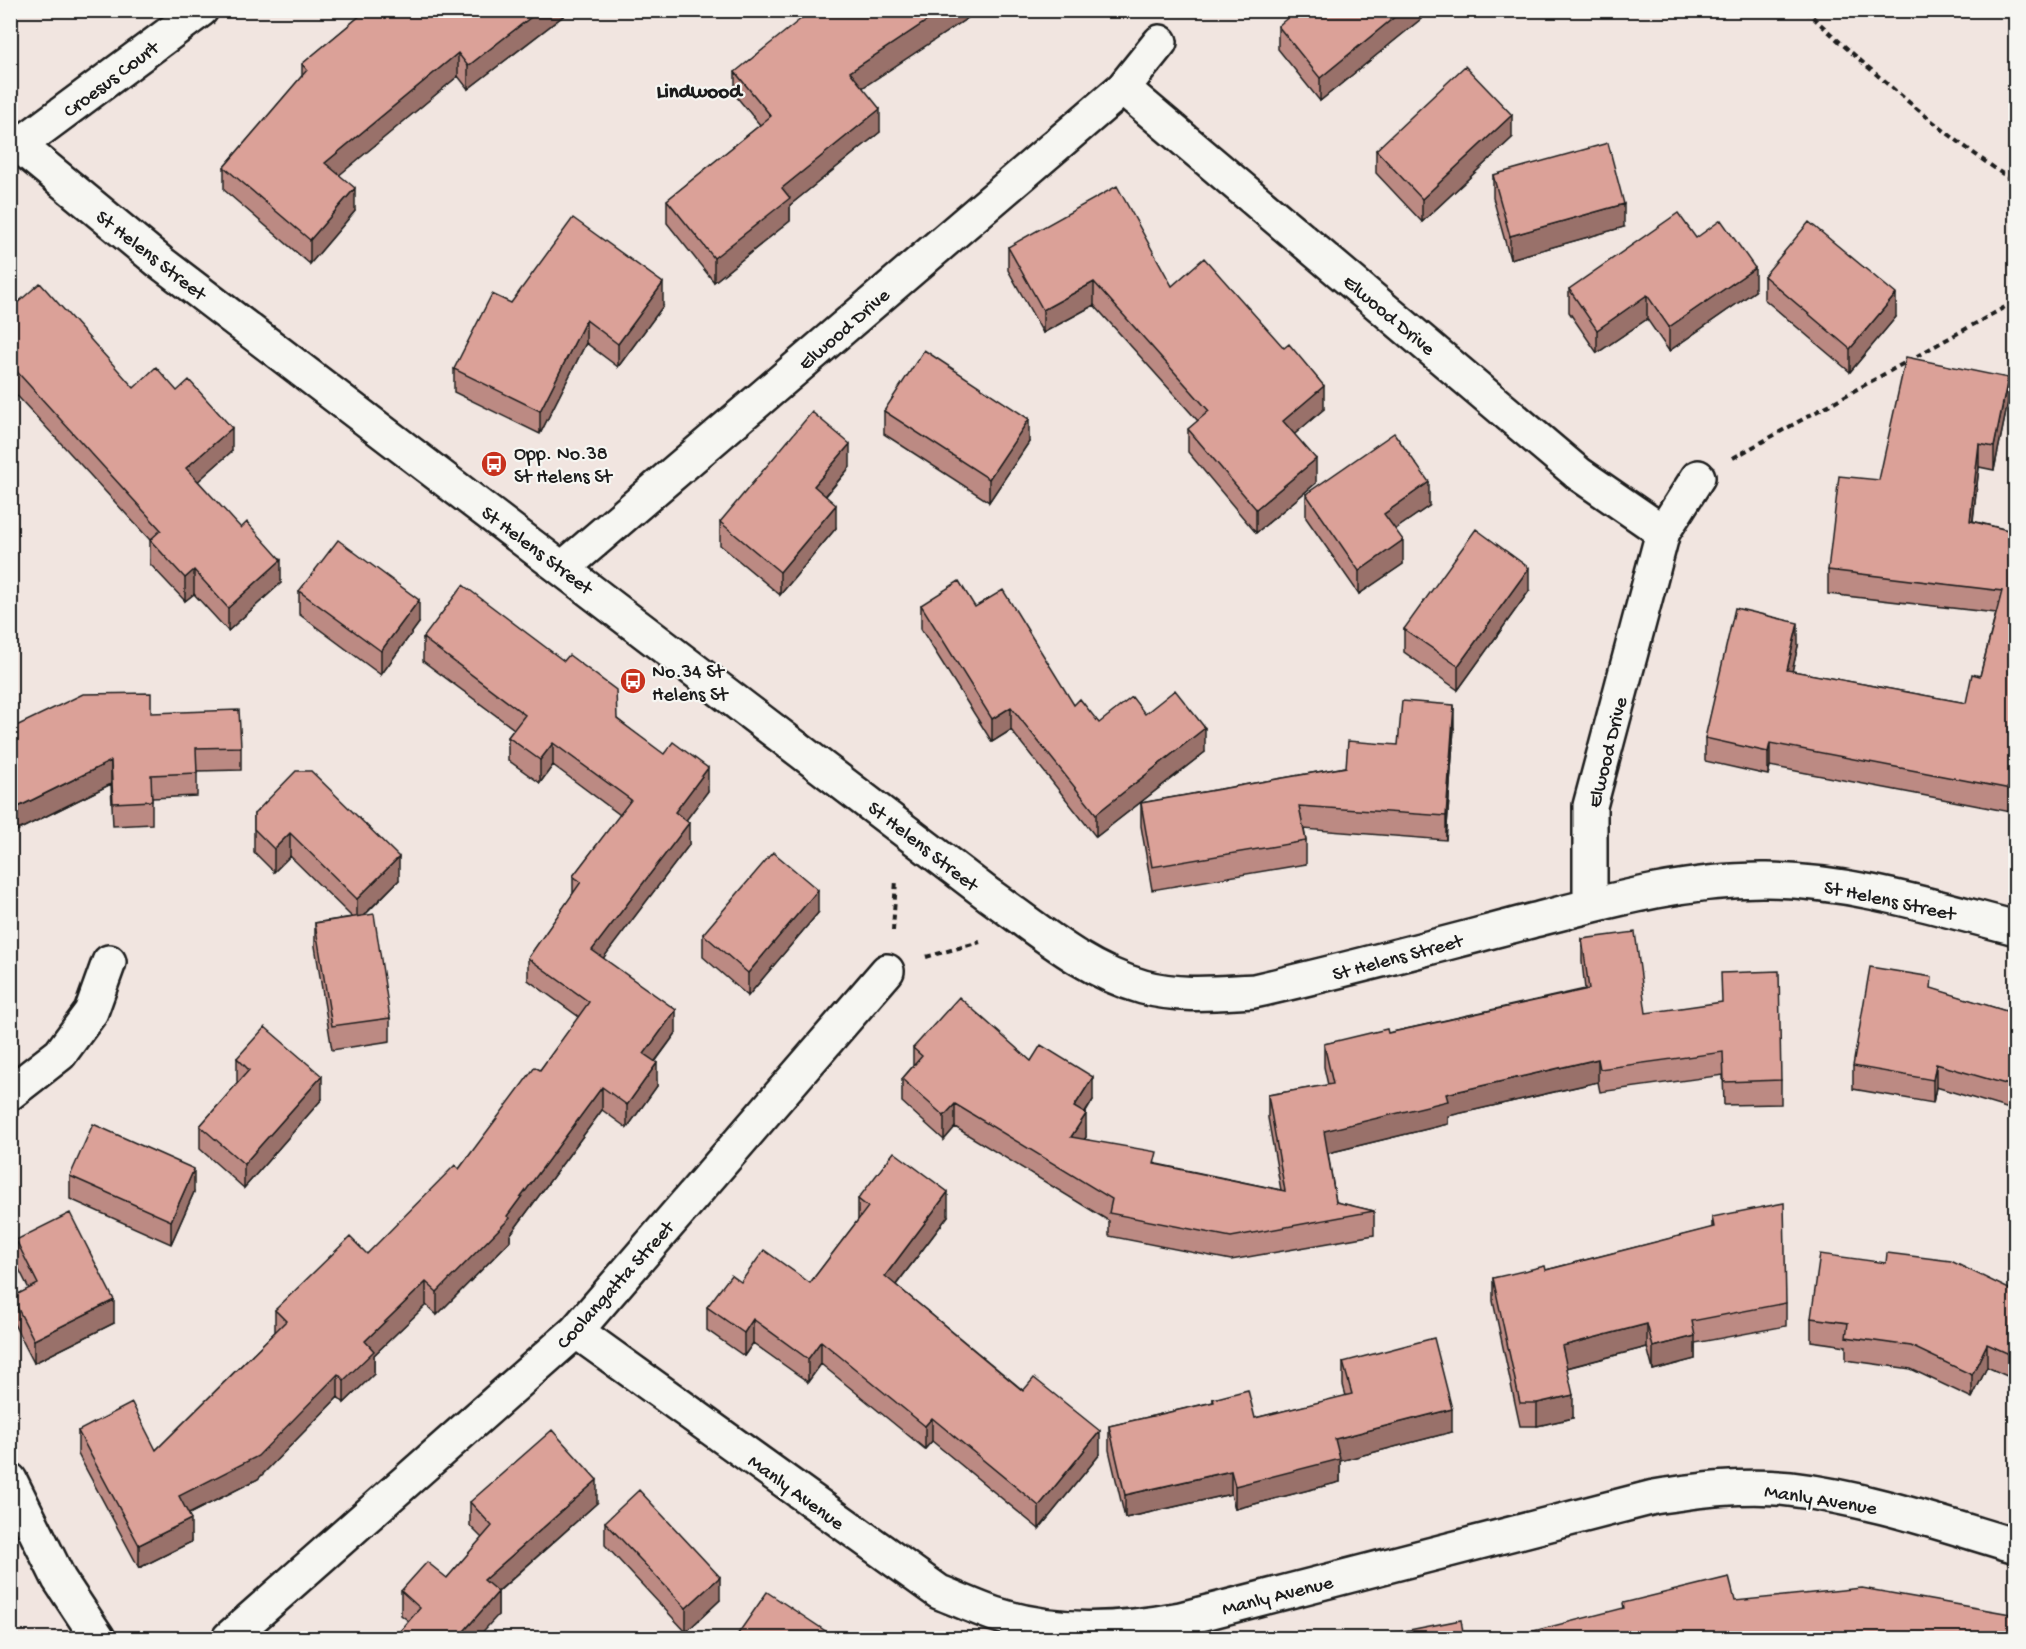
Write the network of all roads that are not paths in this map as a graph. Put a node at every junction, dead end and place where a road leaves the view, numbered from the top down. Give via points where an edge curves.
1 (201, 10) edge
2 (1160, 42) dead end
3 (1123, 88) junction
4 (14, 142) edge
5 (1698, 477) road end
6 (1663, 532) junction
7 (563, 568) junction
8 (1590, 906) junction
9 (2016, 928) edge
10 (109, 962) dead end
11 (887, 971) road end
12 (10, 1093) edge
13 (576, 1331) junction
14 (10, 1479) edge
15 (2016, 1546) edge
16 (98, 1638) edge
17 (229, 1638) edge

1 - 4 street, Croesus Court
2 - 3 street, Elwood Drive
3 - 6 street, Elwood Drive via 1579,474
3 - 7 street, Elwood Drive
4 - 7 street, St Helens Street via 160,262
5 - 6 street, Elwood Drive
6 - 8 street, Elwood Drive via 1590,806
7 - 8 street, St Helens Street via 1010,910 1088,964 1144,987 1197,994 1254,991
8 - 9 street, St Helens Street via 1661,889 1767,880 1823,883 1874,892
10 - 12 street via 90,1012 60,1054
11 - 13 street, Coolangatta Street
13 - 15 street, Manly Avenue via 939,1592 994,1614 1040,1625 1083,1630 1132,1628 1181,1619 1642,1500 1703,1490 1790,1489 1838,1497
13 - 17 street, Coolangatta Street
14 - 16 street via 59,1579

